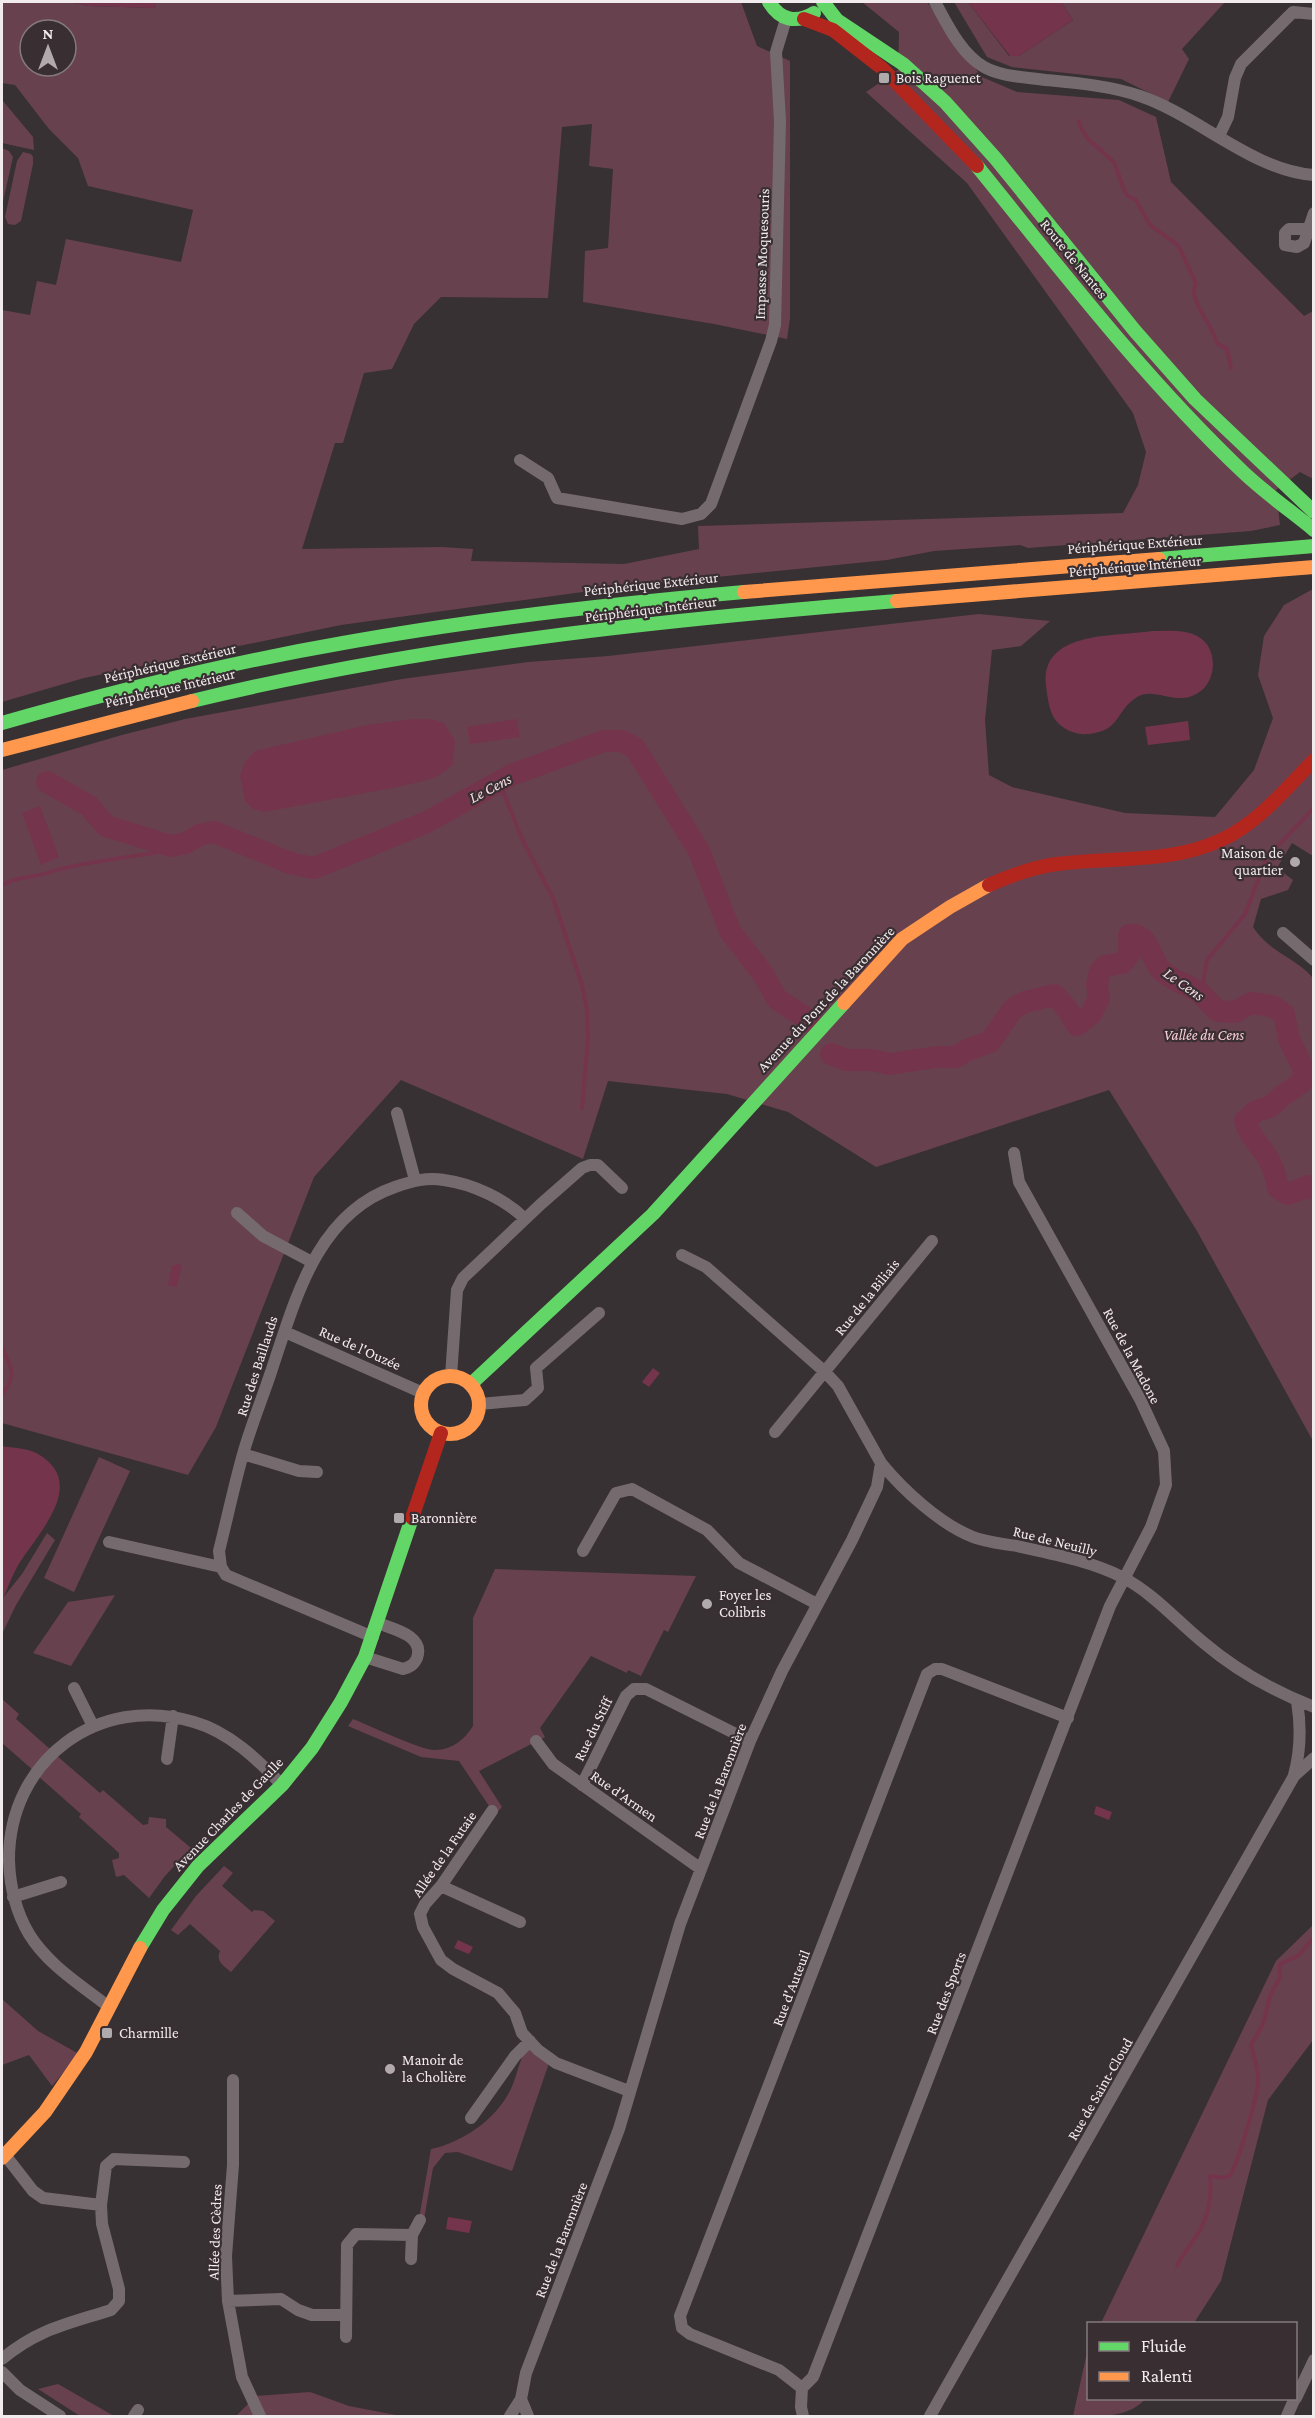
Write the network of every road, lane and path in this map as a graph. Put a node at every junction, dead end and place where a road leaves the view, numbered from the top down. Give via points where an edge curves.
1 (769, 2) edge
2 (823, 2) edge
3 (935, 2) edge
4 (1314, 14) edge
5 (786, 19) junction
6 (804, 19) junction
7 (1219, 136) junction
8 (1314, 175) edge
9 (1314, 213) edge
10 (1307, 230) dead end
11 (520, 460) dead end
12 (1314, 512) edge
13 (1313, 529) edge
14 (1314, 546) edge
15 (1314, 567) edge
16 (2, 723) edge
17 (2, 750) edge
18 (1314, 760) edge
19 (1283, 933) dead end
20 (1314, 960) edge
21 (397, 1113) dead end
22 (1014, 1153) dead end
23 (416, 1180) junction
24 (622, 1188) dead end
25 (237, 1213) dead end
26 (525, 1219) junction
27 (932, 1241) dead end
28 (682, 1255) dead end
29 (312, 1262) junction
30 (599, 1312) dead end
31 (285, 1332) junction
32 (825, 1372) junction
33 (451, 1376) junction
34 (471, 1384) junction
35 (423, 1393) junction
36 (480, 1404) junction
37 (775, 1431) dead end
38 (441, 1433) junction
39 (243, 1454) junction
40 (881, 1463) junction
41 (317, 1472) dead end
42 (110, 1542) dead end
43 (583, 1551) dead end
44 (221, 1567) junction
45 (1124, 1578) junction
46 (817, 1604) junction
47 (375, 1630) junction
48 (365, 1657) junction
49 (74, 1688) dead end
50 (1297, 1701) junction
51 (1314, 1707) edge
52 (173, 1716) junction
53 (1068, 1718) junction
54 (93, 1726) junction
55 (536, 1741) dead end
56 (750, 1741) junction
57 (1314, 1758) edge
58 (166, 1759) dead end
59 (1294, 1776) junction
60 (282, 1785) junction
61 (582, 1785) junction
62 (492, 1812) dead end
63 (701, 1869) junction
64 (61, 1882) dead end
65 (441, 1886) junction
66 (13, 1897) junction
67 (520, 1922) dead end
68 (109, 2007) junction
69 (530, 2041) junction
70 (233, 2080) dead end
71 (629, 2091) junction
72 (471, 2118) dead end
73 (3, 2156) edge
74 (184, 2162) dead end
75 (102, 2205) junction
76 (420, 2220) dead end
77 (412, 2235) junction
78 (411, 2259) dead end
79 (228, 2301) junction
80 (346, 2315) junction
81 (346, 2337) dead end
82 (2, 2359) edge
83 (1314, 2360) edge
84 (2, 2372) edge
85 (802, 2388) junction
86 (1297, 2394) edge
87 (521, 2399) junction
88 (1294, 2400) edge
89 (60, 2416) edge
90 (260, 2416) edge
91 (510, 2416) edge
92 (528, 2416) edge
93 (803, 2416) edge
94 (930, 2416) edge
95 (1287, 2416) edge

1 - 5 main road
2 - 6 main road
2 - 12 main road, Route de Nantes via 837,20 903,64 945,102 1195,399
3 - 7 street via 964,49 983,66 1002,74 1138,96
4 - 7 street via 1293,12 1240,64 1228,117
5 - 6 main road
5 - 11 street, Impasse Moquesouris via 776,52 780,121 776,307 771,342 711,504 701,514 682,519 557,498 548,478
6 - 13 main road, Route de Nantes via 833,30 891,76 977,166 1156,382 1236,466
7 - 8 street via 1258,159
9 - 10 street
14 - 16 main road, Périphérique Extérieur via 770,588 453,625 213,669
15 - 17 main road, Périphérique Intérieur via 801,609 606,630 306,676 210,695
18 - 34 main road, Avenue du Pont de la Baronnière via 1263,814 1220,843 1169,855 1039,867 978,891 902,939 653,1214
19 - 20 street
21 - 23 street
22 - 45 street, Rue de la Madone via 1019,1182 1140,1400 1164,1451 1166,1485 1151,1527
23 - 26 street, Rue des Baillauds via 433,1178 472,1188 514,1208
23 - 29 street, Rue des Baillauds via 379,1193 362,1204 335,1229
24 - 26 street via 598,1165 590,1165
25 - 29 street via 263,1236
26 - 33 street via 463,1278 457,1290
27 - 32 street, Rue de la Biliais
28 - 32 street via 706,1267
29 - 31 street, Rue des Baillauds
30 - 36 street via 536,1368 538,1388 525,1400
31 - 35 street, Rue de l'Ouzée
31 - 39 street, Rue des Baillauds
32 - 37 street, Rue de la Biliais
32 - 40 street via 838,1386
33 - 34 main road
33 - 35 main road via 433,1381
34 - 36 main road
35 - 38 main road via 423,1417
36 - 38 main road via 470,1427 456,1434
38 - 47 main road, Avenue Charles de Gaulle
39 - 41 street via 299,1471
39 - 44 street, Rue des Baillauds via 219,1551
40 - 45 street, Rue de Neuilly via 895,1480 949,1525 974,1538 1096,1565
40 - 46 street, Rue de la Baronnière via 877,1487
42 - 44 street
43 - 46 street via 616,1493 632,1489 706,1530 739,1563
44 - 47 street via 226,1575
45 - 50 street, Rue de Neuilly via 1144,1590 1234,1667
45 - 53 street, Rue des Sports
46 - 56 street, Rue de la Baronnière
47 - 48 main road, Avenue Charles de Gaulle
47 - 48 street via 411,1637 419,1651 417,1659 403,1670
48 - 60 main road, Avenue Charles de Gaulle via 312,1748
49 - 54 street
50 - 51 street, Rue de Neuilly
50 - 59 street, Rue de Saint-Cloud via 1301,1721
52 - 54 street via 132,1715
52 - 58 street
52 - 60 street via 228,1738
53 - 85 street, Rue des Sports via 813,2378
53 - 85 street, Rue d'Auteuil via 942,1669 927,1674 680,2316 682,2328 690,2334 779,2370
54 - 66 street via 56,1750 22,1796 9,1841
55 - 61 street, Rue d'Armen via 553,1764
56 - 61 street, Rue du Stiff via 646,1689 634,1689 626,1696
56 - 63 street, Rue de la Baronnière
57 - 59 street, Rue de Saint-Cloud
59 - 94 street, Rue de Saint-Cloud
60 - 68 main road, Avenue Charles de Gaulle via 198,1866 163,1910
61 - 63 street, Rue d'Armen
62 - 65 street, Allée de la Futaie
63 - 71 street, Rue de la Baronnière via 680,1924
64 - 66 street
65 - 67 street
65 - 69 street, Allée de la Futaie via 420,1914 441,1960 498,1993 515,2013 522,2033
66 - 68 street via 26,1929 47,1957
68 - 73 main road, Avenue Charles de Gaulle via 86,2052 45,2112
69 - 71 street, Allée de la Futaie via 556,2063
69 - 72 street
70 - 79 street, Allée des Cèdres via 233,2165 226,2256
71 - 87 street, Rue de la Baronnière via 619,2129 526,2373
73 - 75 street via 44,2198
74 - 75 street via 114,2159 106,2166
75 - 82 street via 102,2224 119,2301 111,2310 42,2332
76 - 77 street
77 - 78 street
77 - 80 street via 356,2234 347,2245
79 - 80 street via 281,2299 312,2315
79 - 90 street, Allée des Cèdres via 242,2377
80 - 81 street
83 - 86 street
84 - 89 street via 20,2390
85 - 93 street
87 - 91 street, Rue de la Baronnière
87 - 92 street
88 - 95 street

